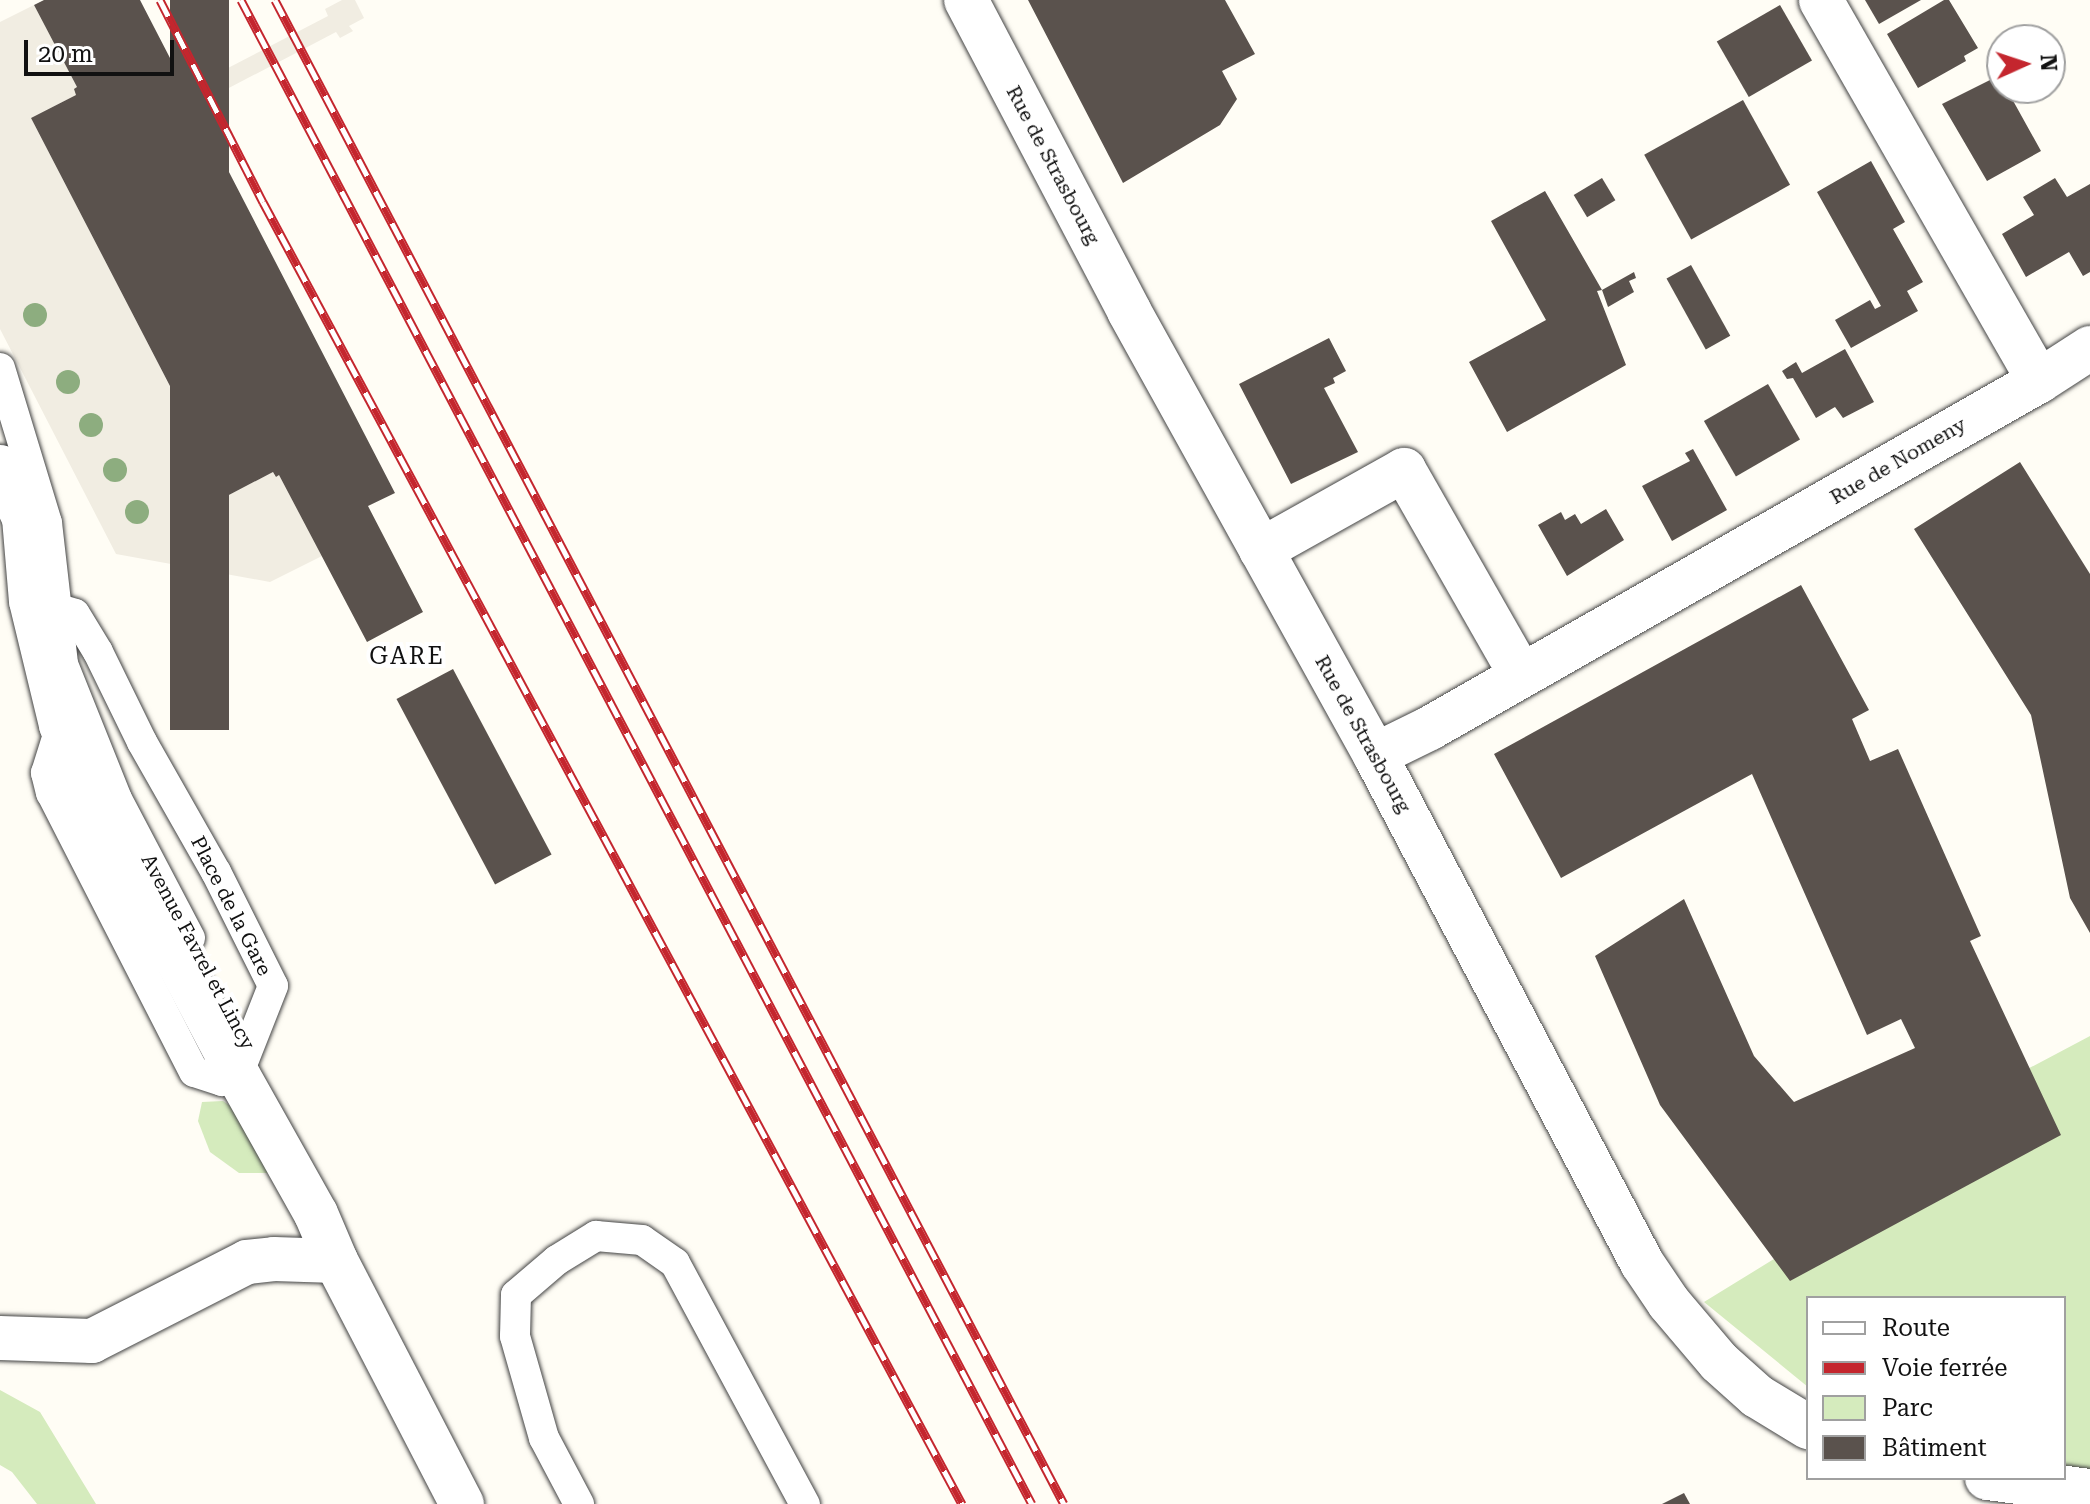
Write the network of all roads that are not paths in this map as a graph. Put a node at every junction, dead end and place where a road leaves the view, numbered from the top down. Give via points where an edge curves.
1 (966, 0) edge
2 (1821, 0) edge
3 (2090, 348) edge
4 (0, 368) edge
5 (2039, 381) junction
6 (0, 467) edge
7 (1261, 550) junction
8 (43, 605) junction
9 (1521, 675) junction
10 (1375, 755) junction
11 (243, 1061) junction
12 (336, 1261) junction
13 (0, 1338) edge
14 (1806, 1426) edge
15 (2003, 1480) edge
16 (2090, 1491) edge
17 (462, 1504) edge
18 (484, 1504) edge
19 (579, 1504) edge
20 (805, 1504) edge

1 - 7 street, Rue de Strasbourg
2 - 5 street
3 - 5 street, Rue de Nomeny
4 - 8 lane, Avenue Favrel et Lincy via 47,523
5 - 9 street, Rue de Nomeny
6 - 8 street, Avenue Favrel et Lincy via 24,518
7 - 9 street via 1404,470
7 - 10 street, Rue de Strasbourg
8 - 11 lane, Avenue Favrel et Lincy via 117,799
8 - 11 street, Avenue Favrel et Lincy via 61,725 97,808
8 - 11 lane, Place de la Gare via 75,614 98,652 273,986
9 - 10 street, Rue de Nomeny
10 - 14 street, Rue de Strasbourg via 1642,1263 1719,1362 1757,1396
11 - 12 street, Avenue Favrel et Lincy
11 - 18 lane, Avenue Favrel et Lincy
12 - 13 street via 247,1262 92,1341
12 - 17 street, Avenue Favrel et Lincy
15 - 16 street
19 - 20 lane via 544,1438 515,1336 516,1295 596,1236 642,1240 675,1263

